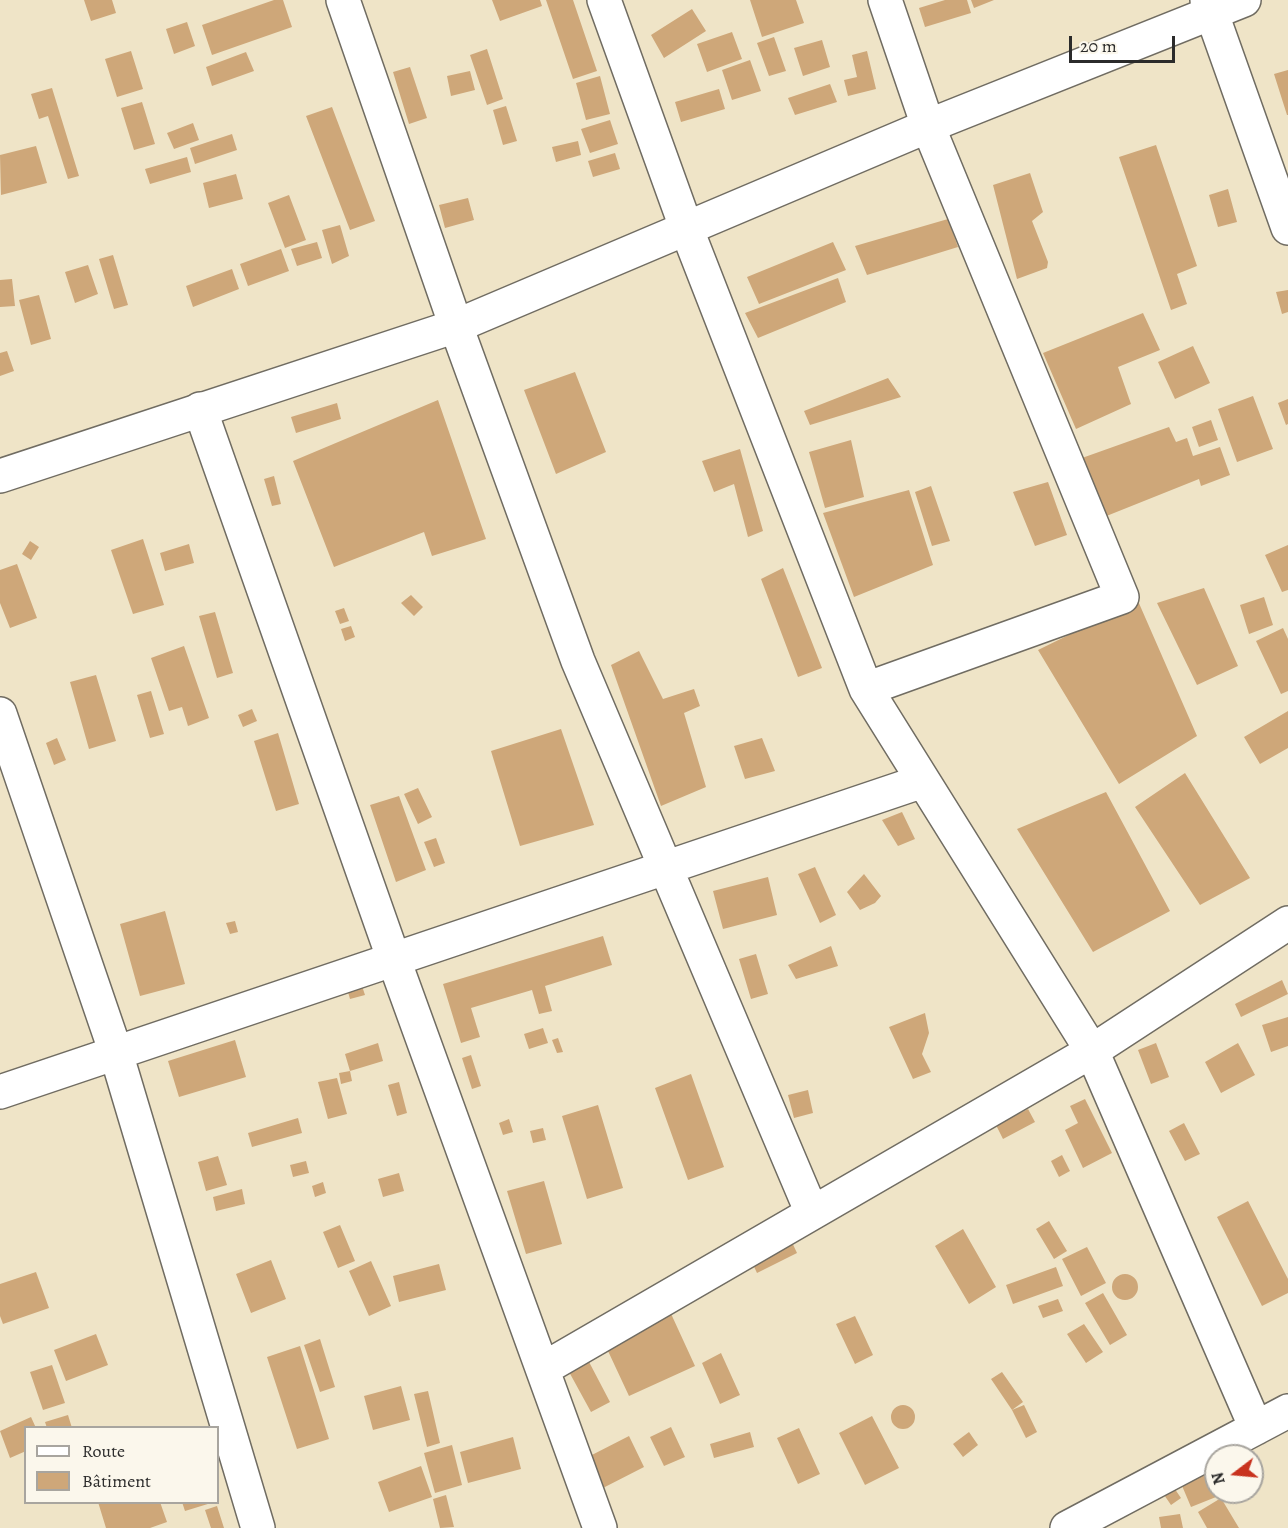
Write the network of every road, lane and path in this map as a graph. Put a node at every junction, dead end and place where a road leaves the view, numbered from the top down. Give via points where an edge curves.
1 (343, 0) edge
2 (604, 0) edge
3 (885, 0) edge
4 (1244, 0) edge
5 (1210, 7) edge
6 (928, 126) junction
7 (1288, 228) edge
8 (687, 231) junction
9 (456, 326) junction
10 (200, 408) junction
11 (0, 476) edge
12 (866, 689) junction
13 (0, 714) edge
14 (923, 781) junction
15 (665, 868) junction
16 (1288, 923) edge
17 (394, 960) junction
18 (1092, 1051) junction
19 (116, 1053) junction
20 (0, 1092) edge
21 (812, 1213) junction
22 (543, 1369) junction
23 (1288, 1411) edge
24 (1256, 1428) junction
25 (258, 1528) edge
26 (600, 1528) edge
27 (1067, 1528) edge

1 - 9 street
2 - 8 street
3 - 6 street
4 - 5 street
5 - 6 street
5 - 7 street
6 - 8 street
6 - 12 street via 1122,597
8 - 9 street
8 - 12 street
9 - 10 street
9 - 15 street via 578,661
10 - 11 street
10 - 17 street
12 - 14 street
13 - 19 street
14 - 15 street
14 - 18 street
15 - 17 street
15 - 21 street
16 - 18 street
17 - 19 street
17 - 22 street
18 - 21 street
18 - 24 street
19 - 20 street
19 - 25 street
21 - 22 street
22 - 26 street
23 - 24 street
24 - 27 street

